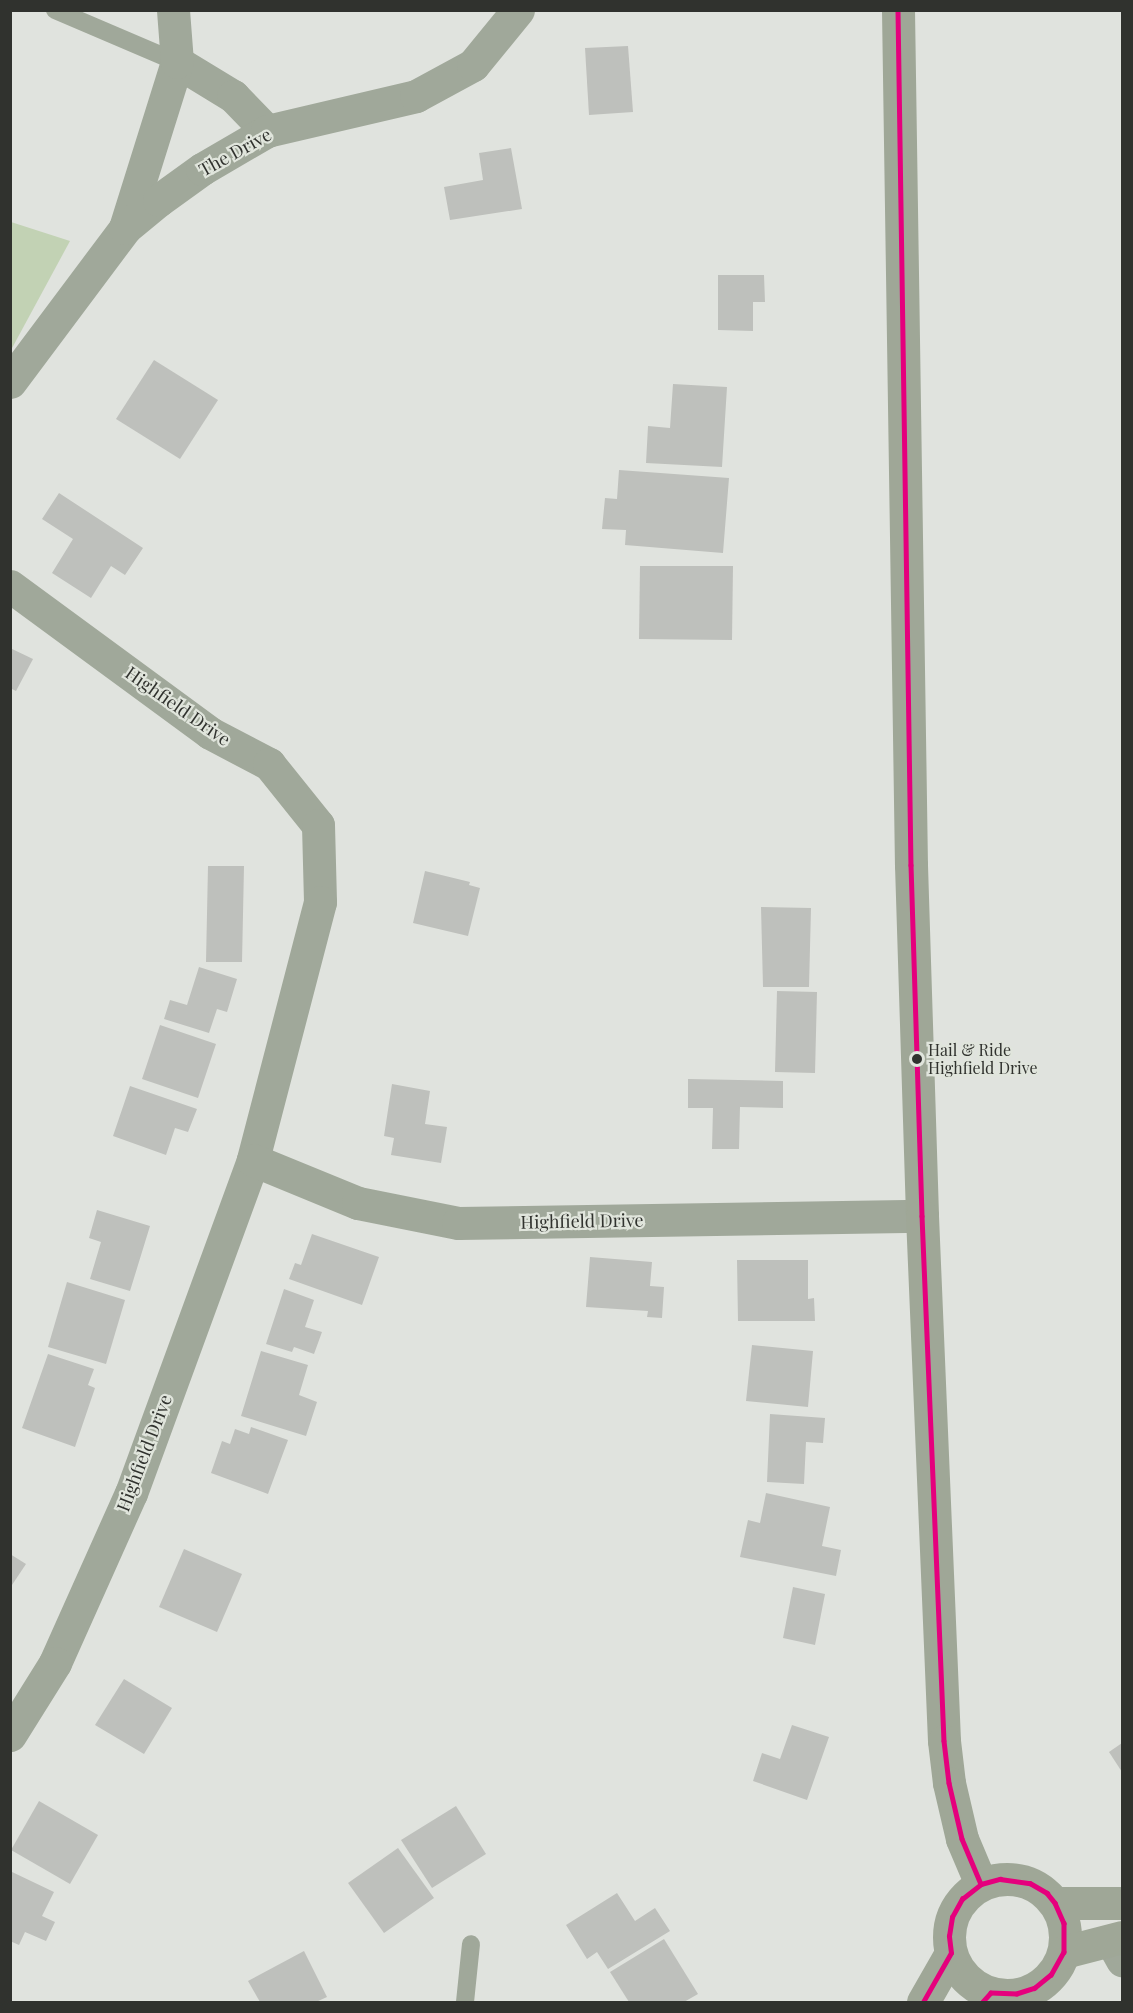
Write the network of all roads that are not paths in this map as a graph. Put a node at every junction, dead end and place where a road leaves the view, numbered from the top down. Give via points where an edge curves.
1 (55, 10) edge
2 (173, 10) edge
3 (518, 10) edge
4 (898, 10) edge
5 (177, 62) junction
6 (267, 131) junction
7 (125, 228) junction
8 (10, 382) edge
9 (10, 586) edge
10 (253, 1160) junction
11 (922, 1216) junction
12 (10, 1736) edge
13 (981, 1884) junction
14 (1055, 1903) junction
15 (1122, 1903) edge
16 (471, 1944) dead end
17 (1119, 1946) edge
18 (1064, 1952) junction
19 (951, 1953) junction
20 (987, 1998) edge
21 (465, 2002) edge
22 (923, 2002) edge

1 - 5 lane
2 - 5 street
3 - 6 street, The Drive via 473,64 416,96
4 - 11 street via 911,865
5 - 6 street via 233,96
5 - 7 street
6 - 7 street, The Drive via 202,169
7 - 8 street, The Drive
9 - 10 street, Highfield Drive via 210,733 269,764 318,825 320,902
10 - 11 street, Highfield Drive via 358,1203 458,1223
10 - 12 street, Highfield Drive via 131,1492 55,1663
11 - 13 street via 944,1741 962,1839
13 - 14 street via 1000,1879 1030,1883
13 - 19 street via 962,1899 952,1917
14 - 15 street
14 - 18 street via 1064,1923
16 - 21 lane
17 - 18 street
18 - 20 street via 1051,1976 1035,1988
19 - 20 street via 958,1970
19 - 22 street

